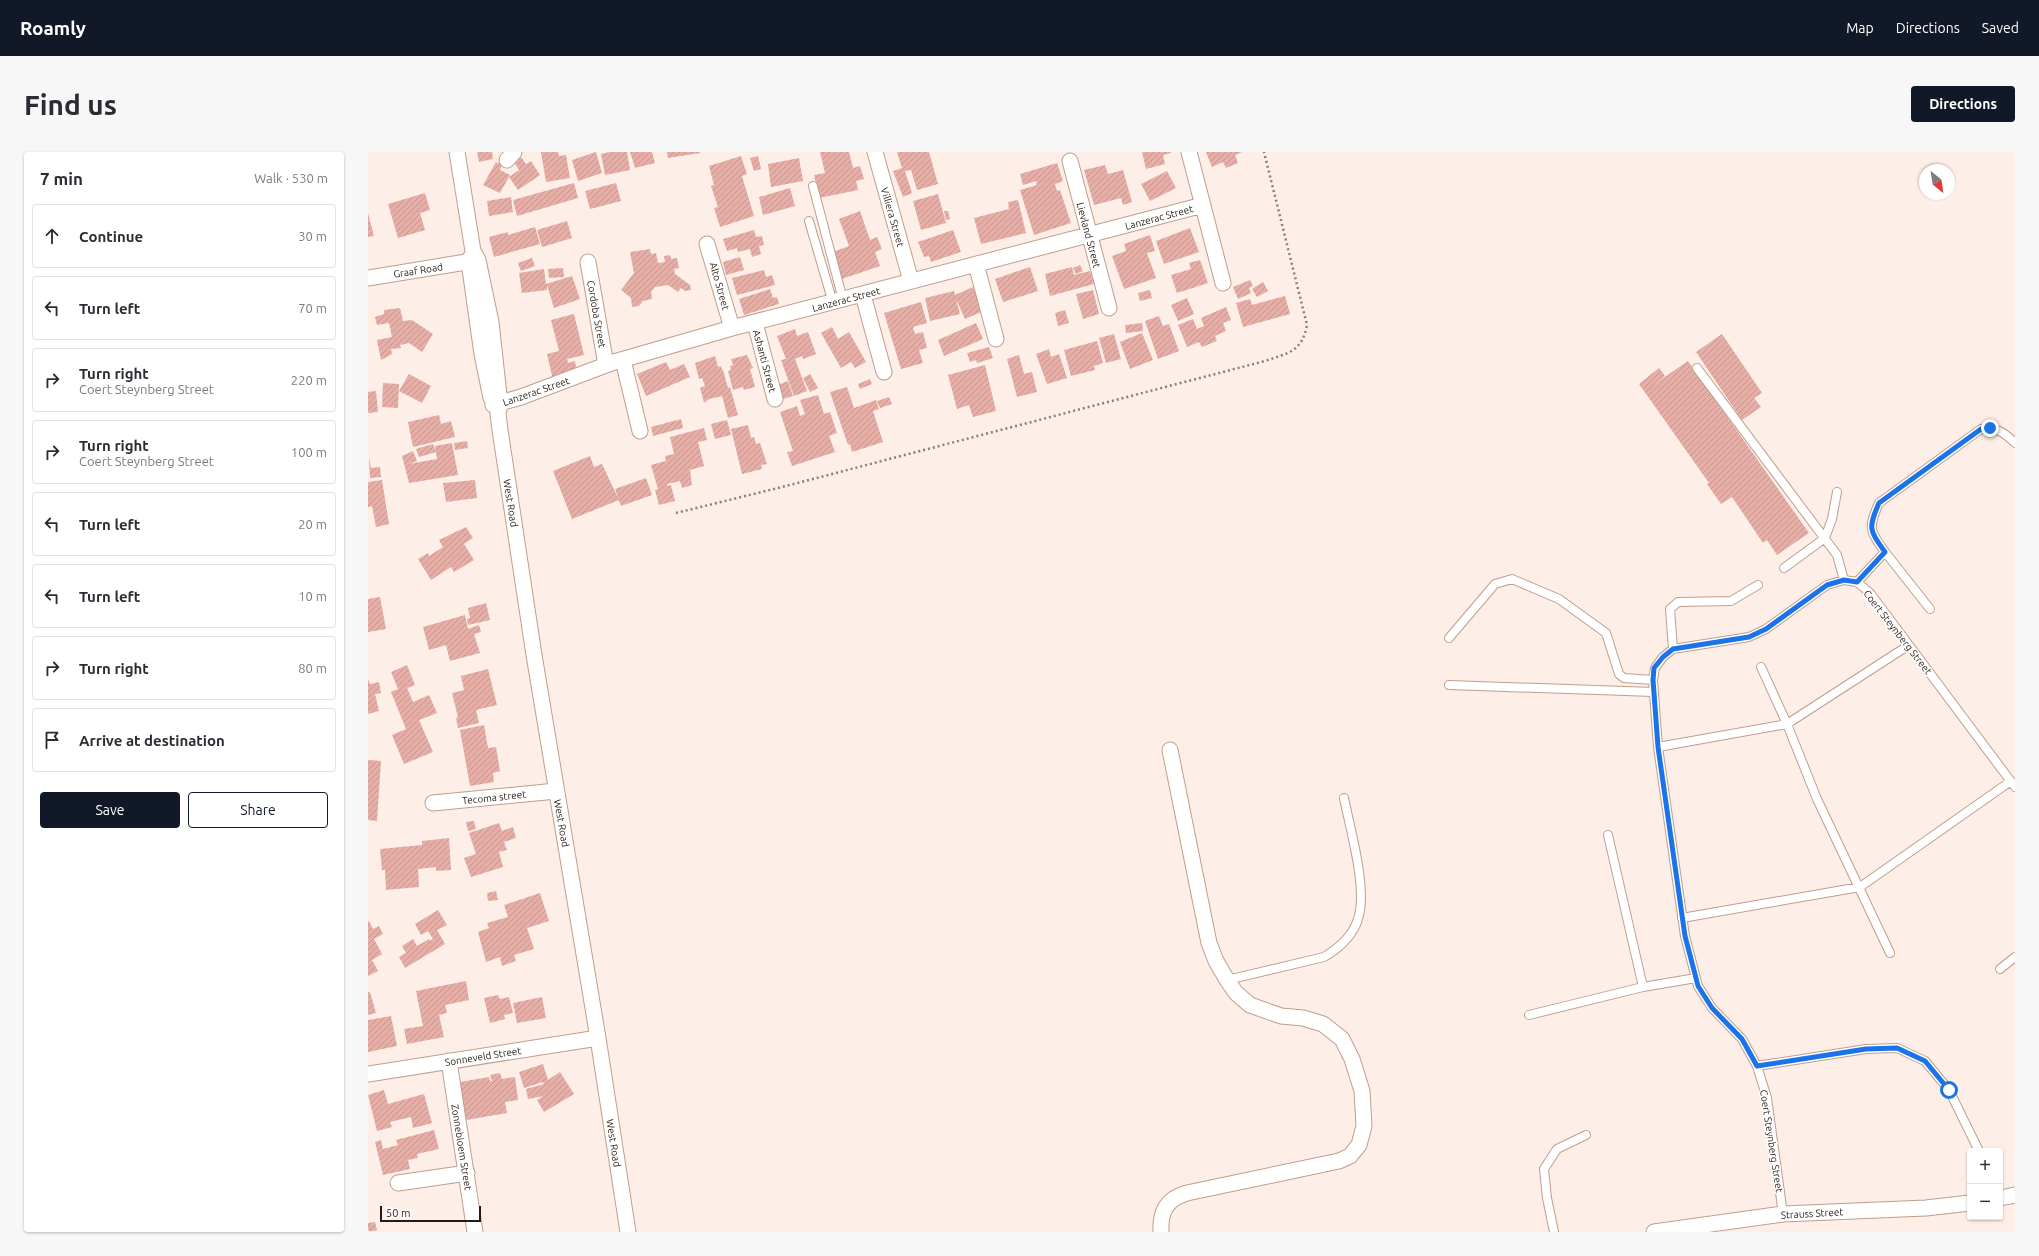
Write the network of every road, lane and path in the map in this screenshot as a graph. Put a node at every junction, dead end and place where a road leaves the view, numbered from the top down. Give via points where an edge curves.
1 (457, 152) edge
2 (875, 152) edge
3 (1189, 152) edge
4 (1264, 152) edge
5 (1070, 161) dead end
6 (813, 186) dead end
7 (1203, 205) junction
8 (809, 221) dead end
9 (1089, 235) junction
10 (707, 244) dead end
11 (473, 258) junction
12 (588, 262) dead end
13 (976, 264) junction
14 (368, 278) edge
15 (911, 281) junction
16 (1223, 283) dead end
17 (863, 295) junction
18 (838, 301) junction
19 (1108, 308) dead end
20 (755, 322) junction
21 (732, 328) junction
22 (996, 339) dead end
23 (623, 360) junction
24 (606, 365) junction
25 (1697, 368) dead end
26 (884, 372) dead end
27 (775, 399) dead end
28 (497, 408) junction
29 (640, 431) dead end
30 (2015, 443) edge
31 (1837, 492) dead end
32 (676, 513) dead end
33 (1825, 538) junction
34 (1885, 552) junction
35 (1784, 568) dead end
36 (1844, 580) junction
37 (1857, 582) junction
38 (1758, 585) dead end
39 (1930, 609) dead end
40 (1449, 638) dead end
41 (1909, 645) junction
42 (1673, 649) junction
43 (1761, 667) dead end
44 (1653, 680) junction
45 (1449, 685) dead end
46 (1654, 692) junction
47 (1787, 724) junction
48 (1658, 747) junction
49 (1170, 750) dead end
50 (2013, 784) edge
51 (556, 791) junction
52 (1344, 798) dead end
53 (433, 803) dead end
54 (1608, 835) dead end
55 (1860, 887) junction
56 (1682, 918) junction
57 (1890, 953) dead end
58 (2015, 957) edge
59 (2000, 969) dead end
60 (1696, 978) junction
61 (1227, 980) junction
62 (1643, 986) junction
63 (1530, 1015) dead end
64 (598, 1038) junction
65 (449, 1061) junction
66 (1757, 1066) junction
67 (368, 1074) edge
68 (1586, 1135) dead end
69 (1977, 1148) edge
70 (467, 1172) junction
71 (398, 1183) dead end
72 (1967, 1203) edge
73 (1783, 1214) junction
74 (475, 1232) edge
75 (628, 1232) edge
76 (1161, 1232) edge
77 (1554, 1232) edge
78 (1654, 1232) edge

1 - 11 street, West Road
2 - 15 street, Villiera Street
3 - 7 street
4 - 32 path via 1307,325 1300,344 1292,352
5 - 9 street, Lievland Street
6 - 18 lane
7 - 9 street, Lanzerac Street
7 - 16 street
8 - 18 lane
9 - 13 street, Lanzerac Street
9 - 19 street, Lievland Street
10 - 21 street, Alto Street
11 - 14 street, Graaf Road
11 - 28 street, West Road via 482,354
12 - 24 street, Cordoba Street
13 - 15 street, Lanzerac Street
13 - 22 street
15 - 17 street, Lanzerac Street
17 - 18 street, Lanzerac Street
17 - 26 street
18 - 20 street, Lanzerac Street
20 - 21 street, Lanzerac Street
20 - 27 street, Ashanti Street
21 - 23 street, Lanzerac Street
23 - 24 street, Lanzerac Street
23 - 29 street
24 - 28 street, Lanzerac Street
25 - 33 lane
28 - 51 street, West Road
30 - 34 lane via 2004,432 1990,428 1981,429 1879,503 1871,521 1873,535
31 - 33 lane
33 - 35 lane
33 - 36 lane via 1837,554
34 - 37 lane
34 - 39 lane
36 - 37 lane, Coert Steynberg Street
36 - 42 lane, Coert Steynberg Street via 1827,585 1766,629 1749,637
37 - 41 lane, Coert Steynberg Street via 1870,593
38 - 42 lane via 1731,601 1678,602 1670,609
40 - 44 lane via 1495,584 1512,579 1559,599 1606,633 1619,674 1624,678
41 - 47 lane
41 - 50 lane, Coert Steynberg Street
42 - 44 lane, Coert Steynberg Street via 1654,668
43 - 47 lane
44 - 46 lane, Coert Steynberg Street
45 - 46 lane
46 - 48 lane, Coert Steynberg Street
47 - 48 lane
47 - 55 lane via 1817,799
48 - 56 lane, Coert Steynberg Street
49 - 61 street via 1209,943
50 - 55 lane
51 - 53 street, Tecoma street
51 - 64 street, West Road
52 - 61 lane via 1359,876 1361,902 1358,919 1348,937 1337,949 1324,957
54 - 62 lane
55 - 56 lane
55 - 57 lane
56 - 60 lane, Coert Steynberg Street
58 - 59 lane
60 - 62 lane
60 - 66 lane, Coert Steynberg Street via 1712,1008 1742,1039
61 - 76 street via 1236,993 1250,1005 1280,1016 1303,1018 1323,1024 1342,1039 1352,1059 1362,1091 1362,1135 1359,1145 1350,1156 1339,1161 1173,1198 1164,1208
62 - 63 lane
64 - 65 street, Sonneveld Street
64 - 75 street, West Road
65 - 67 street, Sonneveld Street
65 - 70 street, Zonnebloem Street
66 - 69 lane via 1866,1049 1897,1048 1925,1061 1944,1084
66 - 73 lane, Coert Steynberg Street via 1767,1098
68 - 77 lane via 1557,1150 1544,1169
70 - 71 street
70 - 74 street, Zonnebloem Street
72 - 73 street, Strauss Street via 1926,1208
73 - 78 street, Strauss Street

